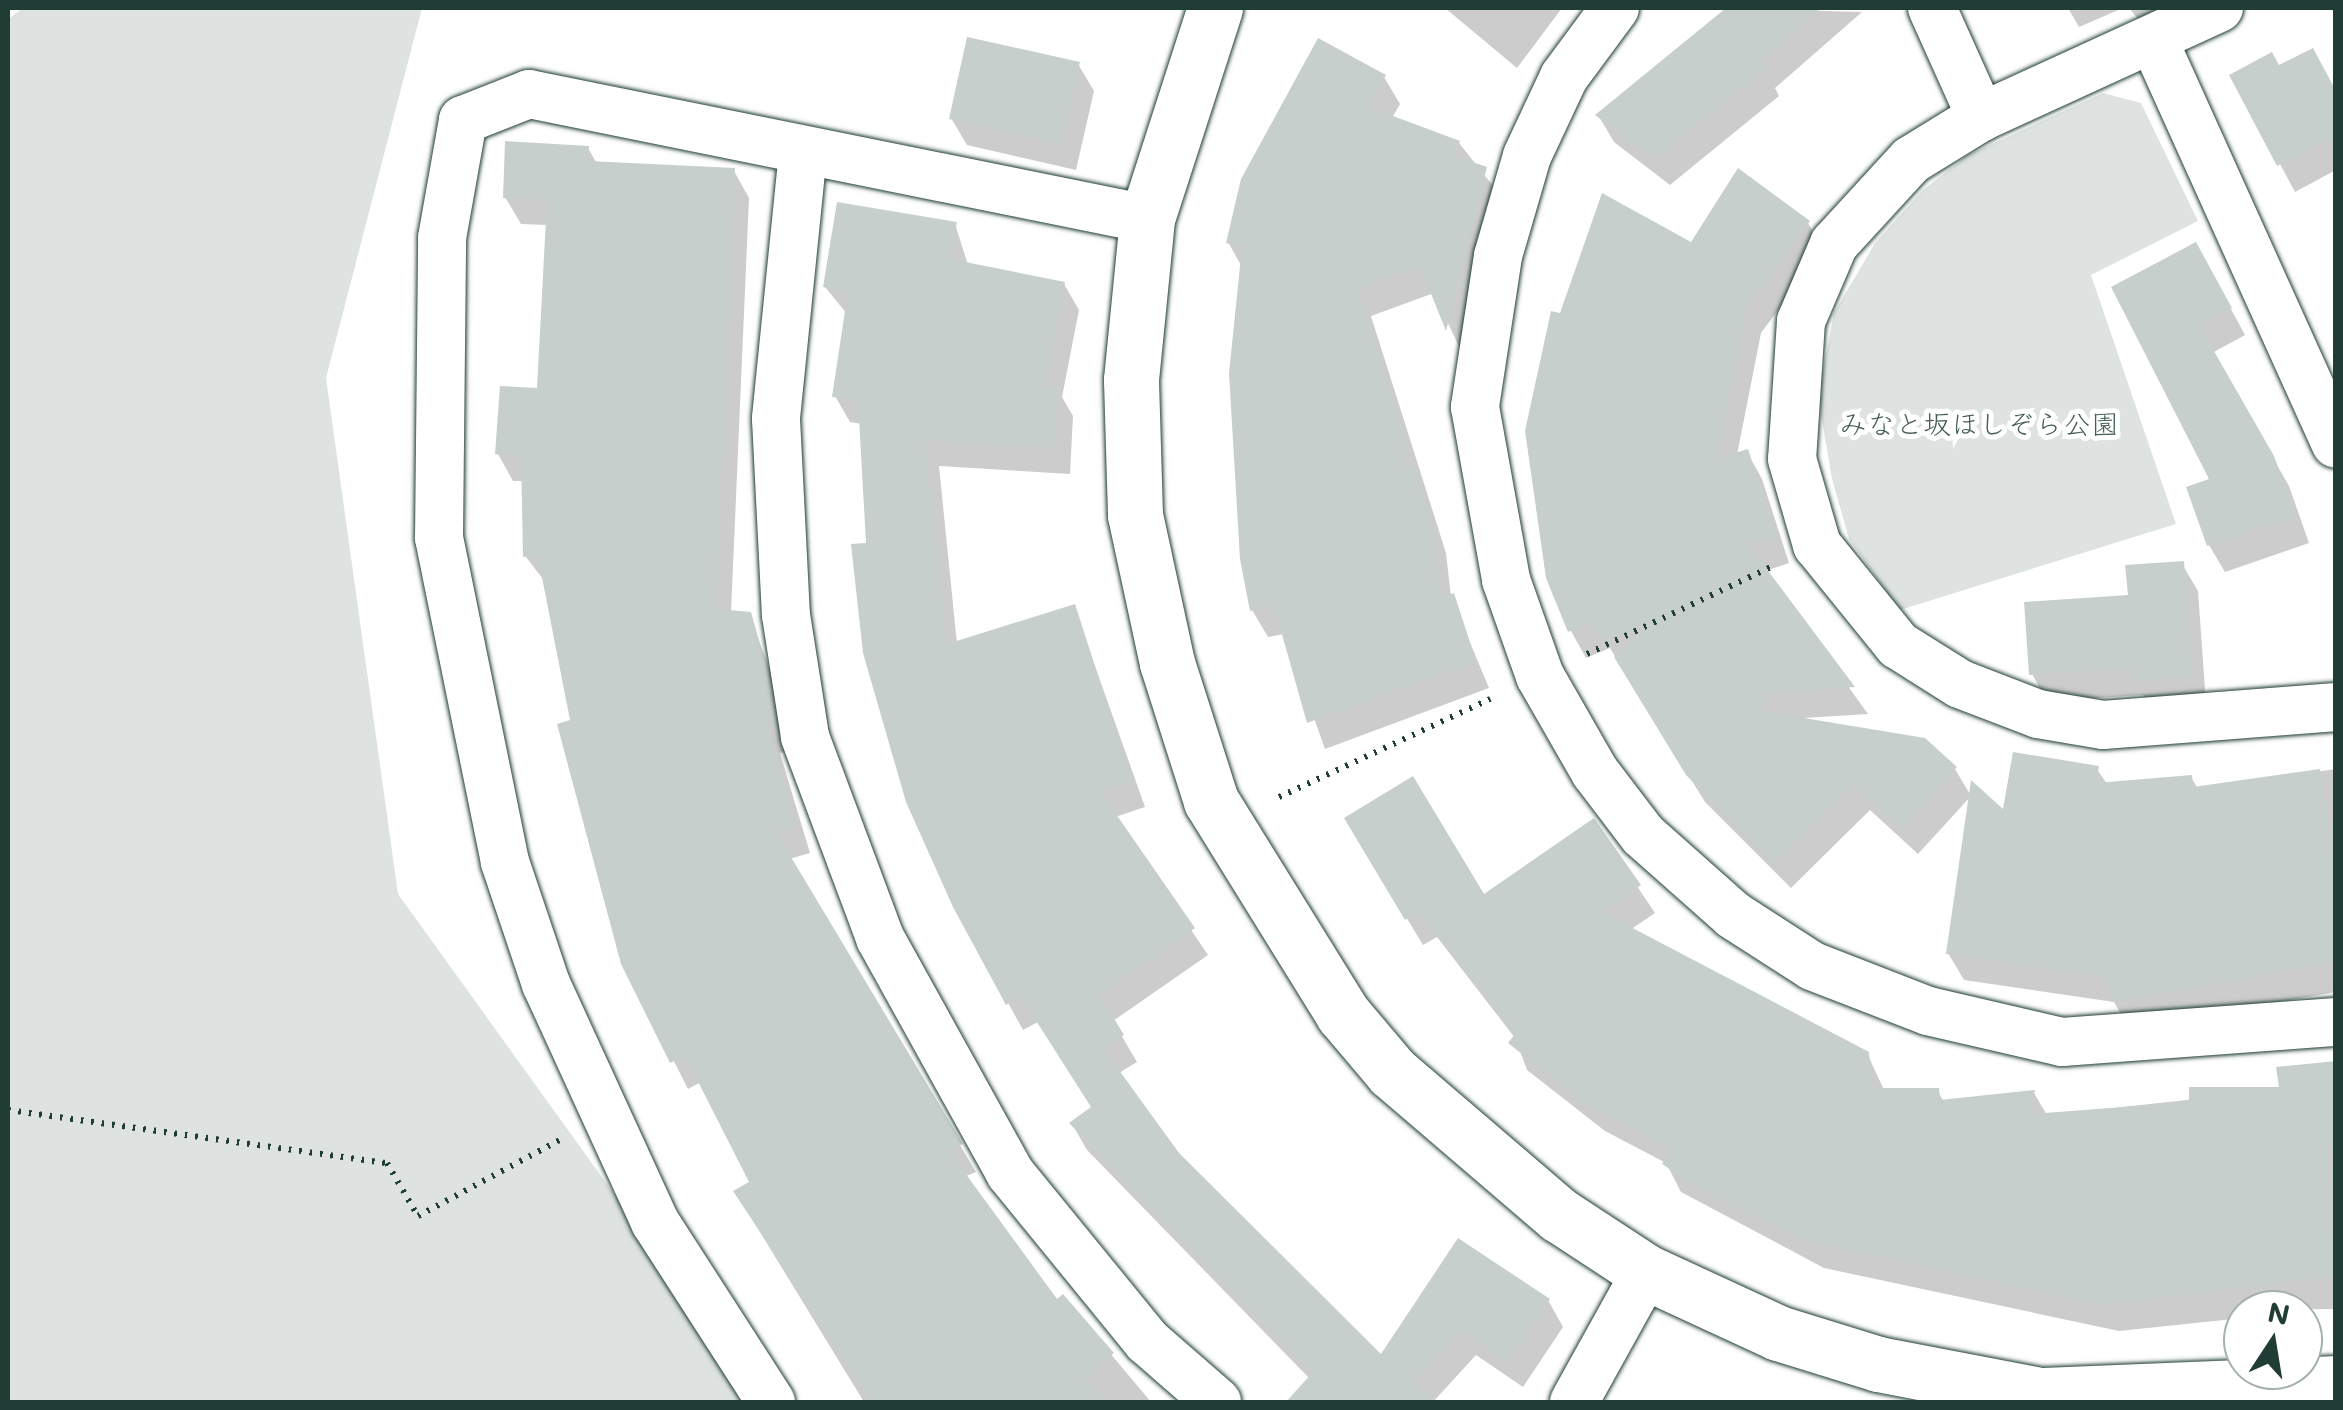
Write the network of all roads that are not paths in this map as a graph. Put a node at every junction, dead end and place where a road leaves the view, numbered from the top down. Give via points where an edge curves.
1 (1215, 8) edge
2 (1615, 8) edge
3 (1932, 8) edge
4 (2218, 8) edge
5 (2153, 39) junction
6 (1981, 117) junction
7 (803, 152) junction
8 (1147, 218) junction
9 (2336, 444) edge
10 (2336, 707) edge
11 (2336, 1022) edge
12 (1646, 1272) junction
13 (2336, 1382) edge
14 (771, 1402) edge
15 (1217, 1402) edge
16 (1574, 1402) edge

1 - 8 street
2 - 11 street via 1564,77 1527,156 1498,256 1476,407 1506,580 1540,676 1596,772 1643,835 1733,915 1812,966 1928,1011 2062,1042
3 - 6 street
4 - 5 street
5 - 6 street
5 - 9 street
6 - 10 street via 1911,160 1834,244 1802,320 1792,459 1818,545 1898,645 1960,684 2038,714 2103,725
7 - 8 street
7 - 14 street via 529,94 462,120 442,238 439,538 505,862 605,1116 655,1222
7 - 15 street via 776,419 786,616 805,737 880,938 1010,1173 1147,1341
8 - 12 street via 1131,380 1135,515 1167,663 1211,801 1302,958 1392,1072 1559,1215
12 - 13 street via 1828,1350 2040,1394
12 - 16 street

